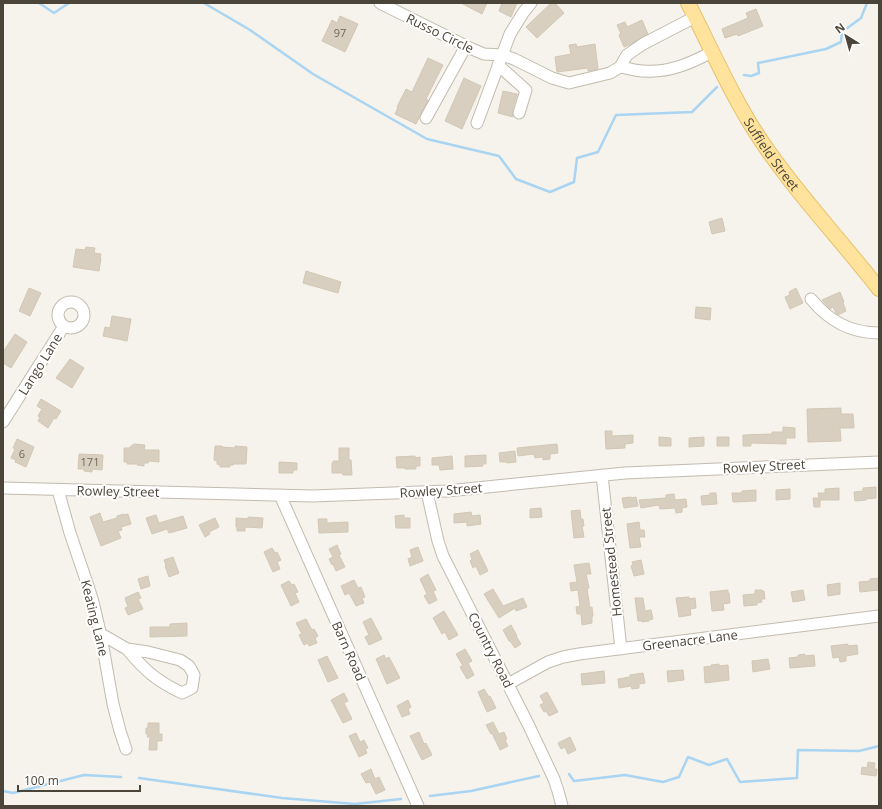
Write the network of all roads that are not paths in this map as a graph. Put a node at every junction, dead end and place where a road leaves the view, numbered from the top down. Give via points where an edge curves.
1 (380, 3) edge
2 (531, 3) edge
3 (688, 3) edge
4 (695, 17) junction
5 (466, 46) junction
6 (712, 52) junction
7 (500, 60) junction
8 (620, 67) junction
9 (519, 113) dead end
10 (426, 118) dead end
11 (477, 123) dead end
12 (879, 290) edge
13 (811, 299) dead end
14 (64, 326) dead end
15 (879, 333) edge
16 (3, 422) edge
17 (879, 462) edge
18 (602, 475) junction
19 (3, 488) edge
20 (58, 490) junction
21 (427, 492) junction
22 (280, 495) junction
23 (879, 616) edge
24 (101, 634) junction
25 (127, 649) junction
26 (621, 649) junction
27 (508, 684) junction
28 (126, 749) dead end
29 (418, 806) edge
30 (562, 806) edge

1 - 5 street, Russo Circle
2 - 7 street via 510,34
3 - 4 main road, Suffield Street
4 - 6 main road, Suffield Street
4 - 8 street via 627,55
5 - 7 street, Russo Circle
5 - 10 street
6 - 8 street via 688,64 664,71
6 - 12 main road, Suffield Street via 734,96 765,146
7 - 8 street, Russo Circle via 514,60 569,84 610,73
7 - 9 street via 526,90
7 - 11 street
13 - 15 street via 834,321 865,332
14 - 16 street, Lango Lane
17 - 18 street, Rowley Street
18 - 21 street, Rowley Street
18 - 26 street, Homestead Street
19 - 20 street, Rowley Street
20 - 22 street, Rowley Street
20 - 24 street, Keating Lane
21 - 22 street, Rowley Street
21 - 27 street, Country Road via 443,556
22 - 29 street, Barn Road
23 - 26 street, Greenacre Lane
24 - 25 street
24 - 28 street, Keating Lane via 114,708
25 - 25 street via 180,660 189,666 194,675 192,688 182,692 168,686 150,674
26 - 27 street, Greenacre Lane via 555,660
27 - 30 street, Country Road via 554,779

